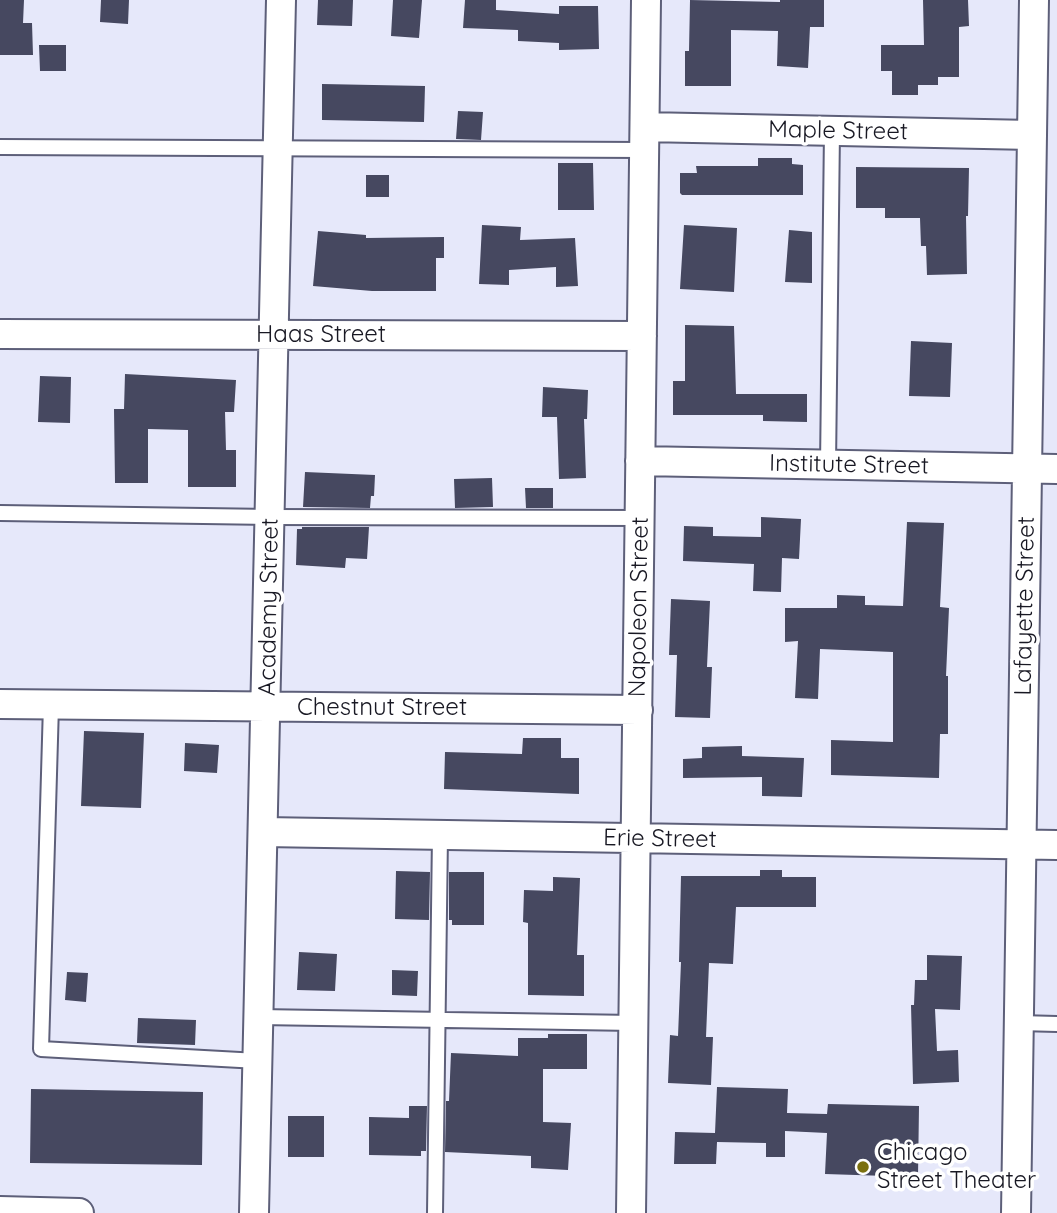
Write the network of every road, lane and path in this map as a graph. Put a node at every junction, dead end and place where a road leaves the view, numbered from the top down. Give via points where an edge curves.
1 (281, 0) edge
2 (646, 0) edge
3 (1034, 0) edge
4 (832, 131) junction
5 (1032, 135) junction
6 (644, 138) junction
7 (0, 147) edge
8 (278, 148) junction
9 (0, 334) edge
10 (274, 335) junction
11 (642, 336) junction
12 (640, 461) junction
13 (828, 465) junction
14 (1027, 469) junction
15 (1057, 469) edge
16 (0, 513) edge
17 (271, 517) junction
18 (640, 518) junction
19 (0, 704) edge
20 (51, 705) junction
21 (267, 707) junction
22 (638, 710) junction
23 (264, 832) junction
24 (440, 835) junction
25 (636, 838) junction
26 (1021, 844) junction
27 (1057, 845) edge
28 (259, 1017) junction
29 (439, 1020) junction
30 (634, 1023) junction
31 (1019, 1023) junction
32 (1057, 1024) edge
33 (258, 1061) junction
34 (0, 1211) edge
35 (79, 1213) edge
36 (254, 1213) edge
37 (435, 1213) edge
38 (631, 1213) edge
39 (1016, 1213) edge

1 - 8 street, Academy Street
2 - 6 street, Napoleon Street
3 - 5 street, Lafayette Street
4 - 5 street, Maple Street
4 - 6 street, Maple Street
4 - 13 lane
5 - 14 street, Lafayette Street
6 - 8 lane
6 - 11 street, Napoleon Street
7 - 8 lane
8 - 10 street, Academy Street
9 - 10 street, Haas Street
10 - 11 street, Haas Street
10 - 17 street, Academy Street
11 - 12 street, Napoleon Street
12 - 13 street, Institute Street
12 - 18 street, Napoleon Street
13 - 14 street, Institute Street
14 - 15 street, Institute Street
14 - 26 street, Lafayette Street
16 - 17 lane
17 - 18 lane
17 - 21 street, Academy Street
18 - 22 street, Napoleon Street
19 - 20 street, Chestnut Street
20 - 21 street, Chestnut Street
20 - 33 lane via 41,1049
21 - 22 street, Chestnut Street
21 - 23 street, Academy Street
22 - 25 street, Napoleon Street
23 - 24 street, Erie Street
23 - 28 street, Academy Street
24 - 25 street, Erie Street
24 - 29 lane
25 - 26 street, Erie Street
25 - 30 street, Napoleon Street
26 - 27 street, Erie Street
26 - 31 street, Lafayette Street
28 - 29 lane
28 - 33 street, Academy Street
29 - 30 lane
29 - 37 lane
30 - 38 street, Napoleon Street
31 - 32 lane
31 - 39 street, Lafayette Street
33 - 36 street, Academy Street
34 - 35 street

